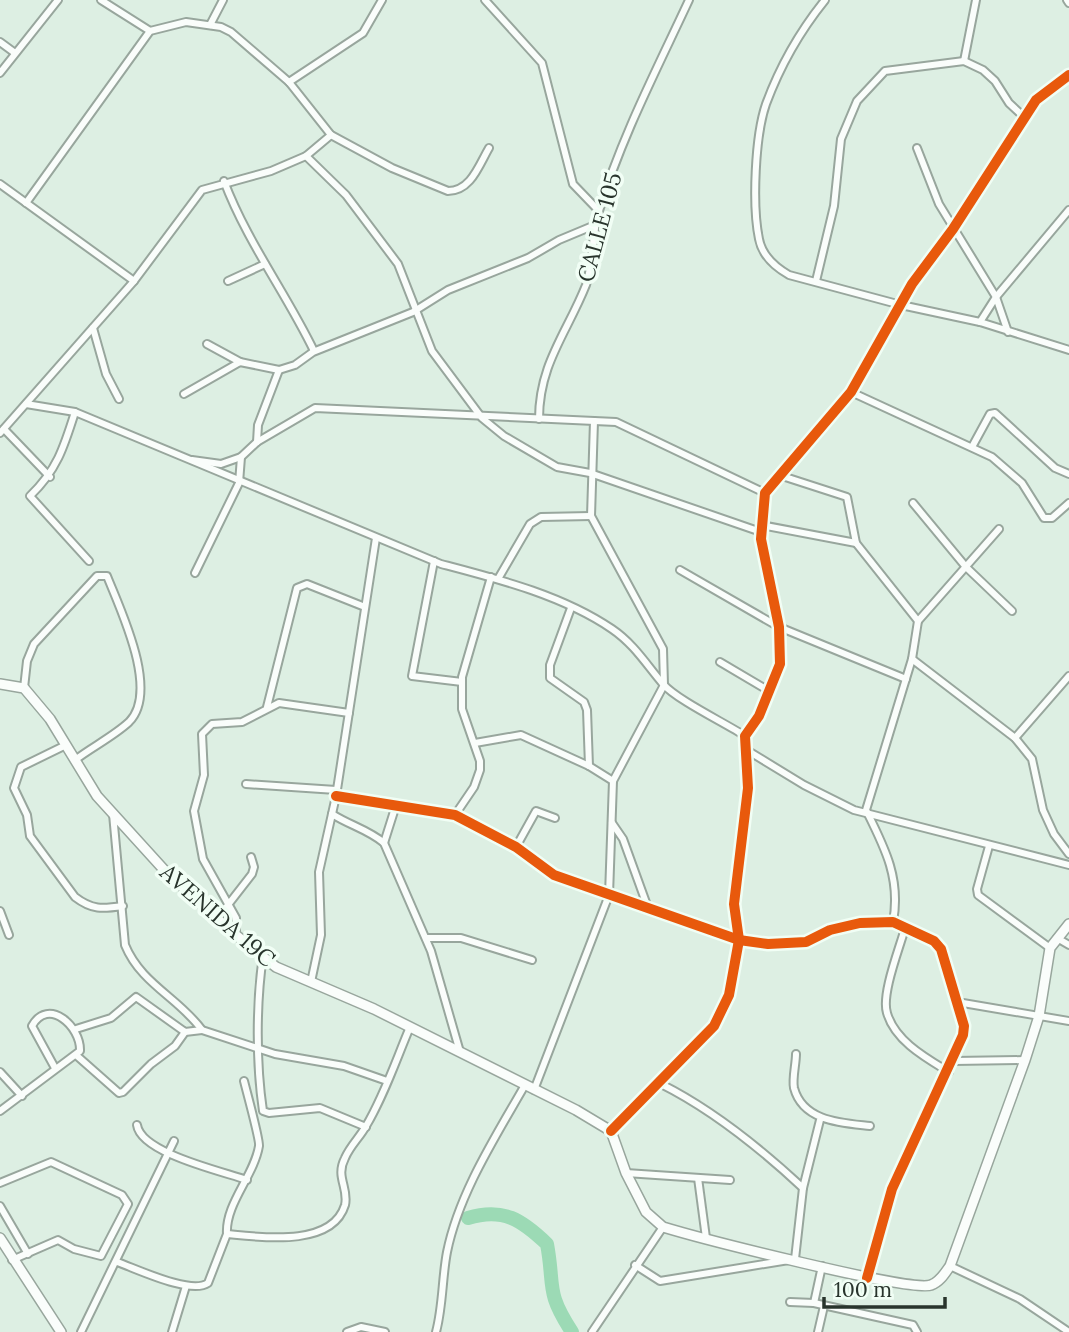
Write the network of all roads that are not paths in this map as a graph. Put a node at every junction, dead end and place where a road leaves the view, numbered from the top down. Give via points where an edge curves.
1 (58, 0) edge
2 (101, 0) edge
3 (223, 0) edge
4 (382, 0) edge
5 (485, 0) edge
6 (689, 0) edge
7 (825, 0) edge
8 (976, 0) edge
9 (209, 25) junction
10 (150, 31) junction
11 (0, 42) edge
12 (15, 53) junction
13 (964, 61) junction
14 (0, 73) edge
15 (1069, 75) edge
16 (289, 82) junction
17 (1024, 117) junction
18 (331, 135) junction
19 (489, 148) dead end
20 (917, 148) dead end
21 (306, 156) junction
22 (225, 181) junction
23 (0, 184) edge
24 (26, 203) junction
25 (598, 211) junction
26 (1069, 211) edge
27 (595, 225) junction
28 (953, 229) junction
29 (265, 264) junction
30 (134, 281) junction
31 (228, 281) dead end
32 (816, 281) junction
33 (996, 297) junction
34 (901, 305) junction
35 (417, 310) junction
36 (980, 322) junction
37 (93, 328) junction
38 (1008, 332) junction
39 (207, 344) dead end
40 (1069, 350) edge
41 (314, 351) junction
42 (240, 362) junction
43 (279, 370) junction
44 (851, 392) junction
45 (184, 394) dead end
46 (119, 400) dead end
47 (26, 404) junction
48 (75, 412) junction
49 (482, 418) junction
50 (539, 419) junction
51 (594, 421) junction
52 (2, 431) edge
53 (257, 442) junction
54 (972, 447) junction
55 (241, 457) junction
56 (183, 458) junction
57 (590, 473) junction
58 (1069, 474) edge
59 (779, 475) junction
60 (50, 477) junction
61 (239, 483) junction
62 (765, 493) junction
63 (913, 503) dead end
64 (1069, 503) edge
65 (591, 516) junction
66 (761, 529) junction
67 (999, 529) dead end
68 (376, 538) junction
69 (856, 543) junction
70 (89, 561) dead end
71 (434, 561) junction
72 (965, 567) junction
73 (680, 570) dead end
74 (195, 573) dead end
75 (495, 578) junction
76 (365, 607) junction
77 (571, 608) junction
78 (1012, 611) dead end
79 (918, 621) junction
80 (779, 627) junction
81 (912, 659) junction
82 (720, 662) dead end
83 (1069, 676) edge
84 (906, 679) junction
85 (462, 682) junction
86 (0, 684) edge
87 (664, 685) junction
88 (24, 688) junction
89 (769, 691) junction
90 (267, 707) junction
91 (349, 713) junction
92 (745, 736) junction
93 (1015, 738) junction
94 (475, 743) junction
95 (66, 745) junction
96 (746, 750) junction
97 (75, 760) junction
98 (589, 766) junction
99 (613, 781) junction
100 (246, 784) dead end
101 (336, 793) junction
102 (396, 805) junction
103 (866, 810) junction
104 (113, 814) junction
105 (332, 814) junction
106 (454, 815) junction
107 (555, 818) dead end
108 (612, 823) junction
109 (384, 843) junction
110 (989, 846) junction
111 (516, 847) junction
112 (1069, 854) edge
113 (251, 857) dead end
114 (1069, 865) edge
115 (609, 895) junction
116 (228, 903) junction
117 (123, 906) junction
118 (648, 908) junction
119 (0, 911) edge
120 (218, 919) junction
121 (893, 922) junction
122 (1069, 923) edge
123 (905, 928) junction
124 (9, 935) dead end
125 (236, 935) junction
126 (426, 938) junction
127 (1057, 938) junction
128 (739, 940) junction
129 (1069, 945) edge
130 (1050, 948) junction
131 (263, 956) junction
132 (532, 960) dead end
133 (310, 982) junction
134 (957, 1002) junction
135 (1039, 1016) junction
136 (1069, 1021) edge
137 (410, 1027) junction
138 (76, 1029) junction
139 (202, 1030) junction
140 (185, 1032) junction
141 (260, 1049) junction
142 (460, 1052) junction
143 (796, 1054) dead end
144 (76, 1055) junction
145 (1025, 1060) junction
146 (954, 1061) junction
147 (55, 1068) junction
148 (0, 1072) edge
149 (949, 1072) junction
150 (244, 1081) dead end
151 (387, 1081) junction
152 (661, 1084) junction
153 (525, 1085) junction
154 (534, 1090) junction
155 (22, 1096) junction
156 (0, 1111) edge
157 (820, 1119) junction
158 (137, 1125) dead end
159 (870, 1126) dead end
160 (366, 1127) junction
161 (611, 1131) junction
162 (174, 1141) dead end
163 (168, 1153) junction
164 (626, 1173) junction
165 (698, 1178) junction
166 (247, 1180) junction
167 (730, 1180) dead end
168 (0, 1183) edge
169 (803, 1188) junction
170 (0, 1206) edge
171 (663, 1227) junction
172 (227, 1234) junction
173 (706, 1238) junction
174 (1, 1243) edge
175 (27, 1254) junction
176 (796, 1259) junction
177 (12, 1260) junction
178 (117, 1262) junction
179 (635, 1265) junction
180 (822, 1266) junction
181 (950, 1266) junction
182 (867, 1278) junction
183 (186, 1286) junction
184 (790, 1302) dead end
185 (814, 1304) junction
186 (824, 1306) junction
187 (61, 1332) edge
188 (81, 1332) edge
189 (172, 1332) edge
190 (347, 1332) edge
191 (385, 1332) edge
192 (436, 1332) edge
193 (592, 1332) edge
194 (818, 1332) edge
195 (917, 1332) edge
196 (1069, 1332) edge

1 - 12 street
2 - 10 street
3 - 9 street
4 - 16 street via 363,33
5 - 25 street via 542,63 573,184
6 - 25 street, CALLE 105 via 620,151
7 - 32 street via 788,55 765,106 757,194 759,240 765,255 777,269
8 - 13 street
9 - 10 street via 186,22
9 - 16 street via 231,33
10 - 24 street
11 - 12 street
12 - 14 street
13 - 17 street via 989,75
13 - 32 street via 890,68 857,101 841,138 834,206
15 - 17 street via 1036,100
16 - 18 street
17 - 28 street
18 - 19 street via 448,191 466,186
18 - 21 street
20 - 28 street
21 - 22 street via 271,171
21 - 35 street via 346,195 398,264
22 - 29 street via 236,214
22 - 30 street via 202,190
23 - 24 street
24 - 30 street
25 - 27 street, CALLE 105
26 - 33 street
27 - 35 street via 448,290
27 - 50 street, CALLE 105 via 586,284 547,365 539,393
28 - 33 street
28 - 34 street
29 - 31 street
29 - 41 street
30 - 37 street
32 - 34 street
33 - 36 street
33 - 38 street
34 - 36 street
34 - 44 street
35 - 41 street
35 - 49 street via 432,351
36 - 38 street
37 - 46 street
37 - 47 street
38 - 40 street
39 - 42 street
41 - 43 street
42 - 43 street
42 - 45 street
43 - 53 street via 258,425
44 - 54 street
44 - 59 street
47 - 48 street
47 - 52 street
48 - 56 street
48 - 60 street
49 - 50 street
49 - 53 street via 315,408
49 - 57 street via 556,467
50 - 51 street
51 - 57 street
51 - 62 street via 629,427
52 - 60 street
53 - 55 street
54 - 58 street via 990,414 995,413 1058,470
54 - 64 street via 1015,476 1044,518 1052,518
55 - 56 street via 221,464
55 - 61 street
56 - 61 street
57 - 65 street
57 - 66 street
59 - 62 street
59 - 69 street via 843,493 849,502
60 - 70 street via 30,496
61 - 68 street
61 - 74 street
62 - 66 street
63 - 72 street
65 - 75 street via 541,517 530,524
65 - 87 street via 663,649
66 - 69 street
66 - 80 street
67 - 72 street
68 - 71 street
68 - 76 street
69 - 79 street
71 - 75 street
71 - 85 street via 412,676
72 - 78 street
72 - 79 street
73 - 80 street
75 - 77 street
75 - 85 street
76 - 90 street via 307,584 297,588
76 - 91 street
77 - 87 street via 632,645
77 - 98 street via 550,665 550,678 584,702
79 - 81 street
80 - 84 street
80 - 89 street via 780,664
81 - 84 street
81 - 93 street
82 - 89 street
83 - 93 street
84 - 103 street
85 - 94 street via 462,709
86 - 88 street
87 - 92 street
87 - 99 street
88 - 95 street, AVENIDA 19C
88 - 97 street via 34,643 97,576 107,576 139,670 138,708 130,721
89 - 92 street
90 - 91 street via 290,703
90 - 116 street via 242,722 212,724 202,734 204,775 194,811 203,859
91 - 101 street
92 - 96 street
93 - 112 street via 1032,759 1043,810
94 - 98 street via 512,734
94 - 106 street via 480,770 474,788
95 - 97 street, AVENIDA 19C
95 - 117 street via 21,767 16,777 14,788 27,815 30,836 75,897 95,909
96 - 103 street via 804,785 855,810
96 - 128 street via 748,788 734,904
97 - 104 street, AVENIDA 19C
98 - 99 street
99 - 108 street
100 - 101 street
101 - 102 street
101 - 105 street
102 - 106 street
102 - 109 street
103 - 110 street
103 - 121 street via 887,853 898,897
104 - 117 street
104 - 120 street, AVENIDA 19C via 166,872
105 - 109 street
105 - 133 street via 319,872 321,935
106 - 111 street
107 - 111 street via 536,811
108 - 115 street
108 - 118 street via 623,839
109 - 126 street
110 - 114 street
110 - 130 street via 978,895
111 - 115 street via 554,875
113 - 116 street via 252,874
115 - 118 street
115 - 154 street
116 - 120 street
116 - 125 street via 236,918
117 - 139 street via 125,945 133,963
118 - 128 street
119 - 124 street
120 - 125 street, AVENIDA 19C
121 - 123 street
121 - 128 street via 840,928 806,942
122 - 127 street
123 - 134 street via 941,948
123 - 149 street via 887,994 887,1013 911,1048
125 - 131 street, AVENIDA 19C
126 - 132 street via 461,938
126 - 142 street
127 - 129 street
127 - 130 street
128 - 152 street via 730,995 714,1026
130 - 135 street
131 - 133 street, AVENIDA 19C
131 - 141 street via 257,998
133 - 137 street, AVENIDA 19C
134 - 135 street
134 - 146 street via 964,1026
135 - 136 street
135 - 145 street
137 - 142 street, AVENIDA 19C
137 - 151 street
138 - 140 street via 111,1018 136,997
138 - 144 street via 80,1046
138 - 147 street via 55,1015 45,1014 34,1022
139 - 140 street
139 - 141 street
140 - 144 street via 119,1093
141 - 151 street via 344,1066
141 - 160 street via 263,1111 320,1108
142 - 153 street, AVENIDA 19C
143 - 157 street via 794,1088
144 - 147 street
145 - 146 street
145 - 181 street
146 - 149 street
147 - 155 street
148 - 155 street
149 - 182 street via 892,1189
150 - 166 street via 260,1140 255,1167
151 - 160 street
152 - 161 street
152 - 169 street via 693,1100
153 - 154 street, AVENIDA 19C
153 - 192 street via 487,1152 458,1219 447,1251
154 - 161 street, AVENIDA 19C
155 - 156 street
157 - 159 street
157 - 169 street
158 - 163 street via 143,1140
160 - 172 street via 344,1160 340,1179 345,1205 332,1222 302,1237
161 - 164 street
162 - 163 street
163 - 166 street
163 - 178 street
164 - 165 street
164 - 171 street via 646,1212
165 - 167 street
165 - 173 street
166 - 172 street via 228,1220
168 - 175 street via 51,1162 127,1200 101,1256 74,1250 58,1240
169 - 176 street
170 - 175 street
171 - 173 street
171 - 179 street
172 - 183 street via 208,1283
173 - 176 street
174 - 177 street
175 - 177 street
176 - 179 street via 660,1281
176 - 180 street
177 - 187 street
178 - 183 street
178 - 188 street
179 - 193 street
180 - 182 street
180 - 185 street
181 - 182 street via 940,1280 924,1287
181 - 196 street via 1020,1299
183 - 189 street
184 - 185 street
185 - 186 street
186 - 194 street
186 - 195 street via 914,1325
190 - 191 street via 360,1327

